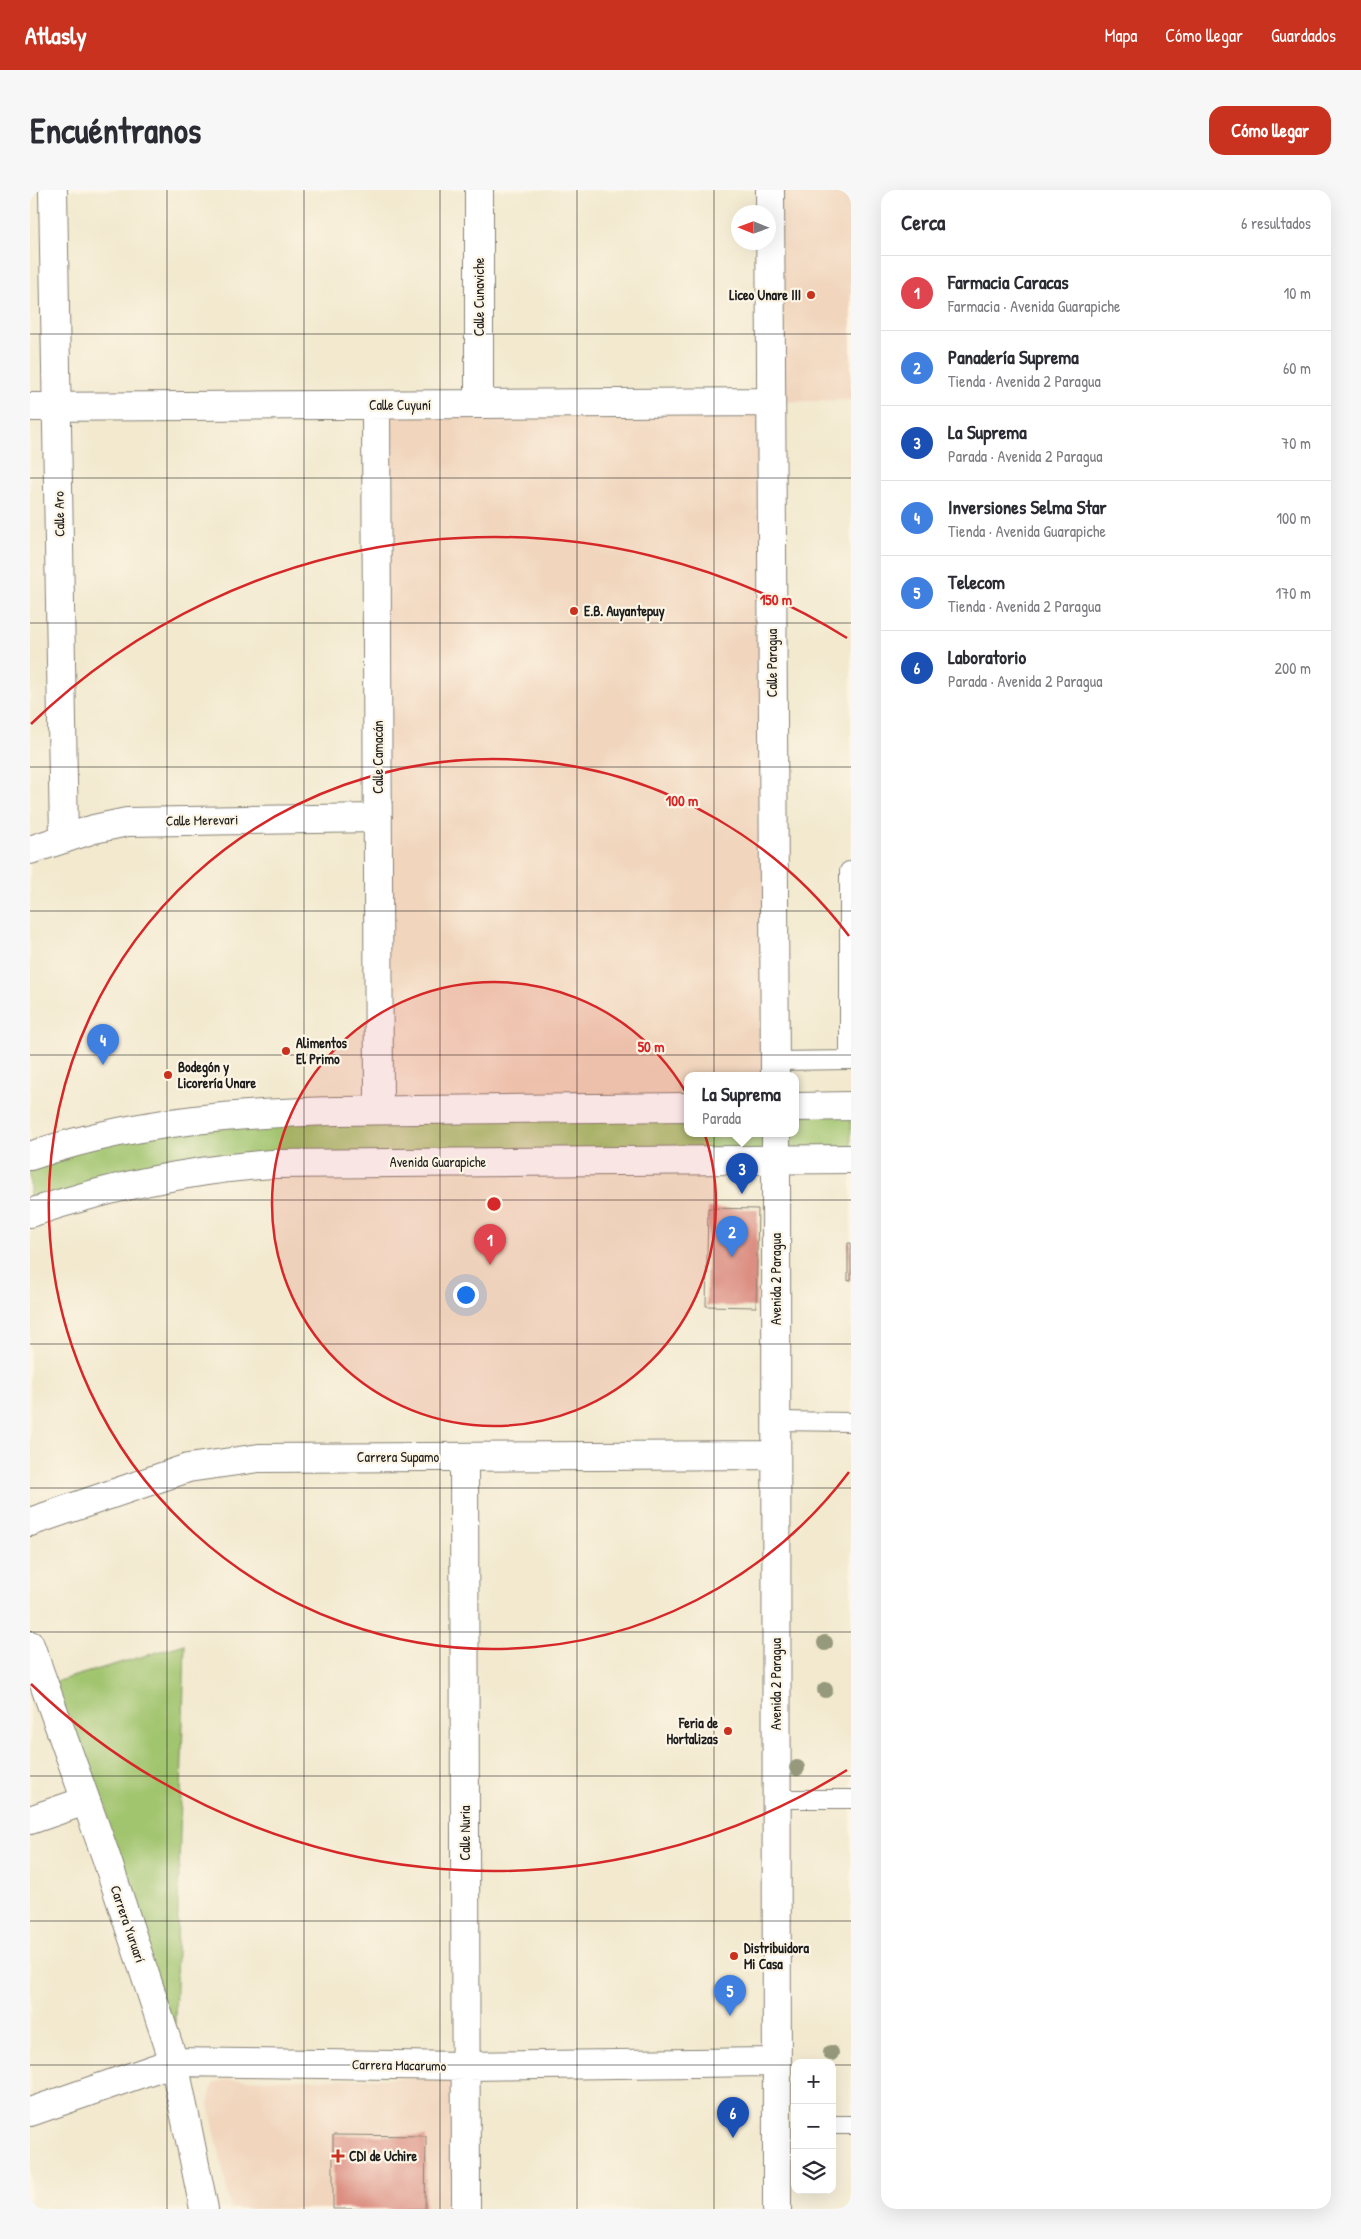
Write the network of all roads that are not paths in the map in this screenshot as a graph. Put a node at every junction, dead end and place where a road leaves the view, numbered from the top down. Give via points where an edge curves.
1 (53, 190) edge
2 (479, 190) edge
3 (770, 190) edge
4 (770, 402) junction
5 (479, 404) junction
6 (376, 405) junction
7 (30, 407) edge
8 (57, 407) junction
9 (378, 818) junction
10 (64, 839) junction
11 (30, 850) edge
12 (849, 871) dead end
13 (850, 1060) edge
14 (775, 1068) edge
15 (851, 1106) edge
16 (799, 1107) edge
17 (684, 1108) edge
18 (379, 1110) junction
19 (776, 1146) edge
20 (30, 1156) edge
21 (851, 1159) edge
22 (30, 1213) edge
23 (775, 1421) junction
24 (851, 1422) edge
25 (775, 1455) junction
26 (464, 1457) junction
27 (30, 1522) edge
28 (30, 1644) edge
29 (776, 1799) junction
30 (851, 1799) edge
31 (85, 1801) junction
32 (30, 1820) edge
33 (174, 2062) junction
34 (776, 2062) junction
35 (466, 2066) junction
36 (30, 2112) edge
37 (786, 2125) edge
38 (836, 2125) edge
39 (851, 2125) edge
40 (204, 2209) edge
41 (466, 2209) edge
42 (778, 2209) edge

1 - 8 street, Calle Aro
2 - 5 street, Calle Cunaviche
3 - 4 street, Calle Paragua
4 - 5 street, Calle Cuyuní
4 - 14 street, Calle Paragua
5 - 6 street, Calle Cuyuní
6 - 8 street, Calle Cuyuní
6 - 9 street, Calle Camacán
7 - 8 street, Calle Cuyuní
8 - 10 street, Calle Aro
9 - 10 street, Calle Merevari via 127,822
9 - 18 street, Calle Camacán
10 - 11 street, Calle Merevari
12 - 13 lane
13 - 14 lane
15 - 16 street
17 - 18 street
18 - 20 street via 278,1112 172,1121 66,1143
19 - 21 street, Avenida Guarapiche
19 - 22 street, Avenida Guarapiche via 272,1164 177,1174
19 - 23 street, Avenida 2 Paragua
23 - 24 lane
23 - 25 street, Avenida 2 Paragua
25 - 26 street, Carrera Supamo
25 - 29 street, Avenida 2 Paragua
26 - 27 street, Carrera Supamo via 260,1458 223,1462 188,1468
26 - 35 street, Calle Nuria
28 - 31 street, Carrera Yuruarí
29 - 30 lane
29 - 34 street, Avenida 2 Paragua
31 - 32 street
31 - 33 street, Carrera Yuruarí
33 - 35 street, Carrera Macarumo
33 - 36 street, Carrera Macarumo
33 - 40 street, Carrera Yuruarí
34 - 35 street, Carrera Macarumo
34 - 37 street, Avenida 2 Paragua
35 - 41 street, Calle Nuria
37 - 42 street, Avenida 2 Paragua
38 - 39 lane

